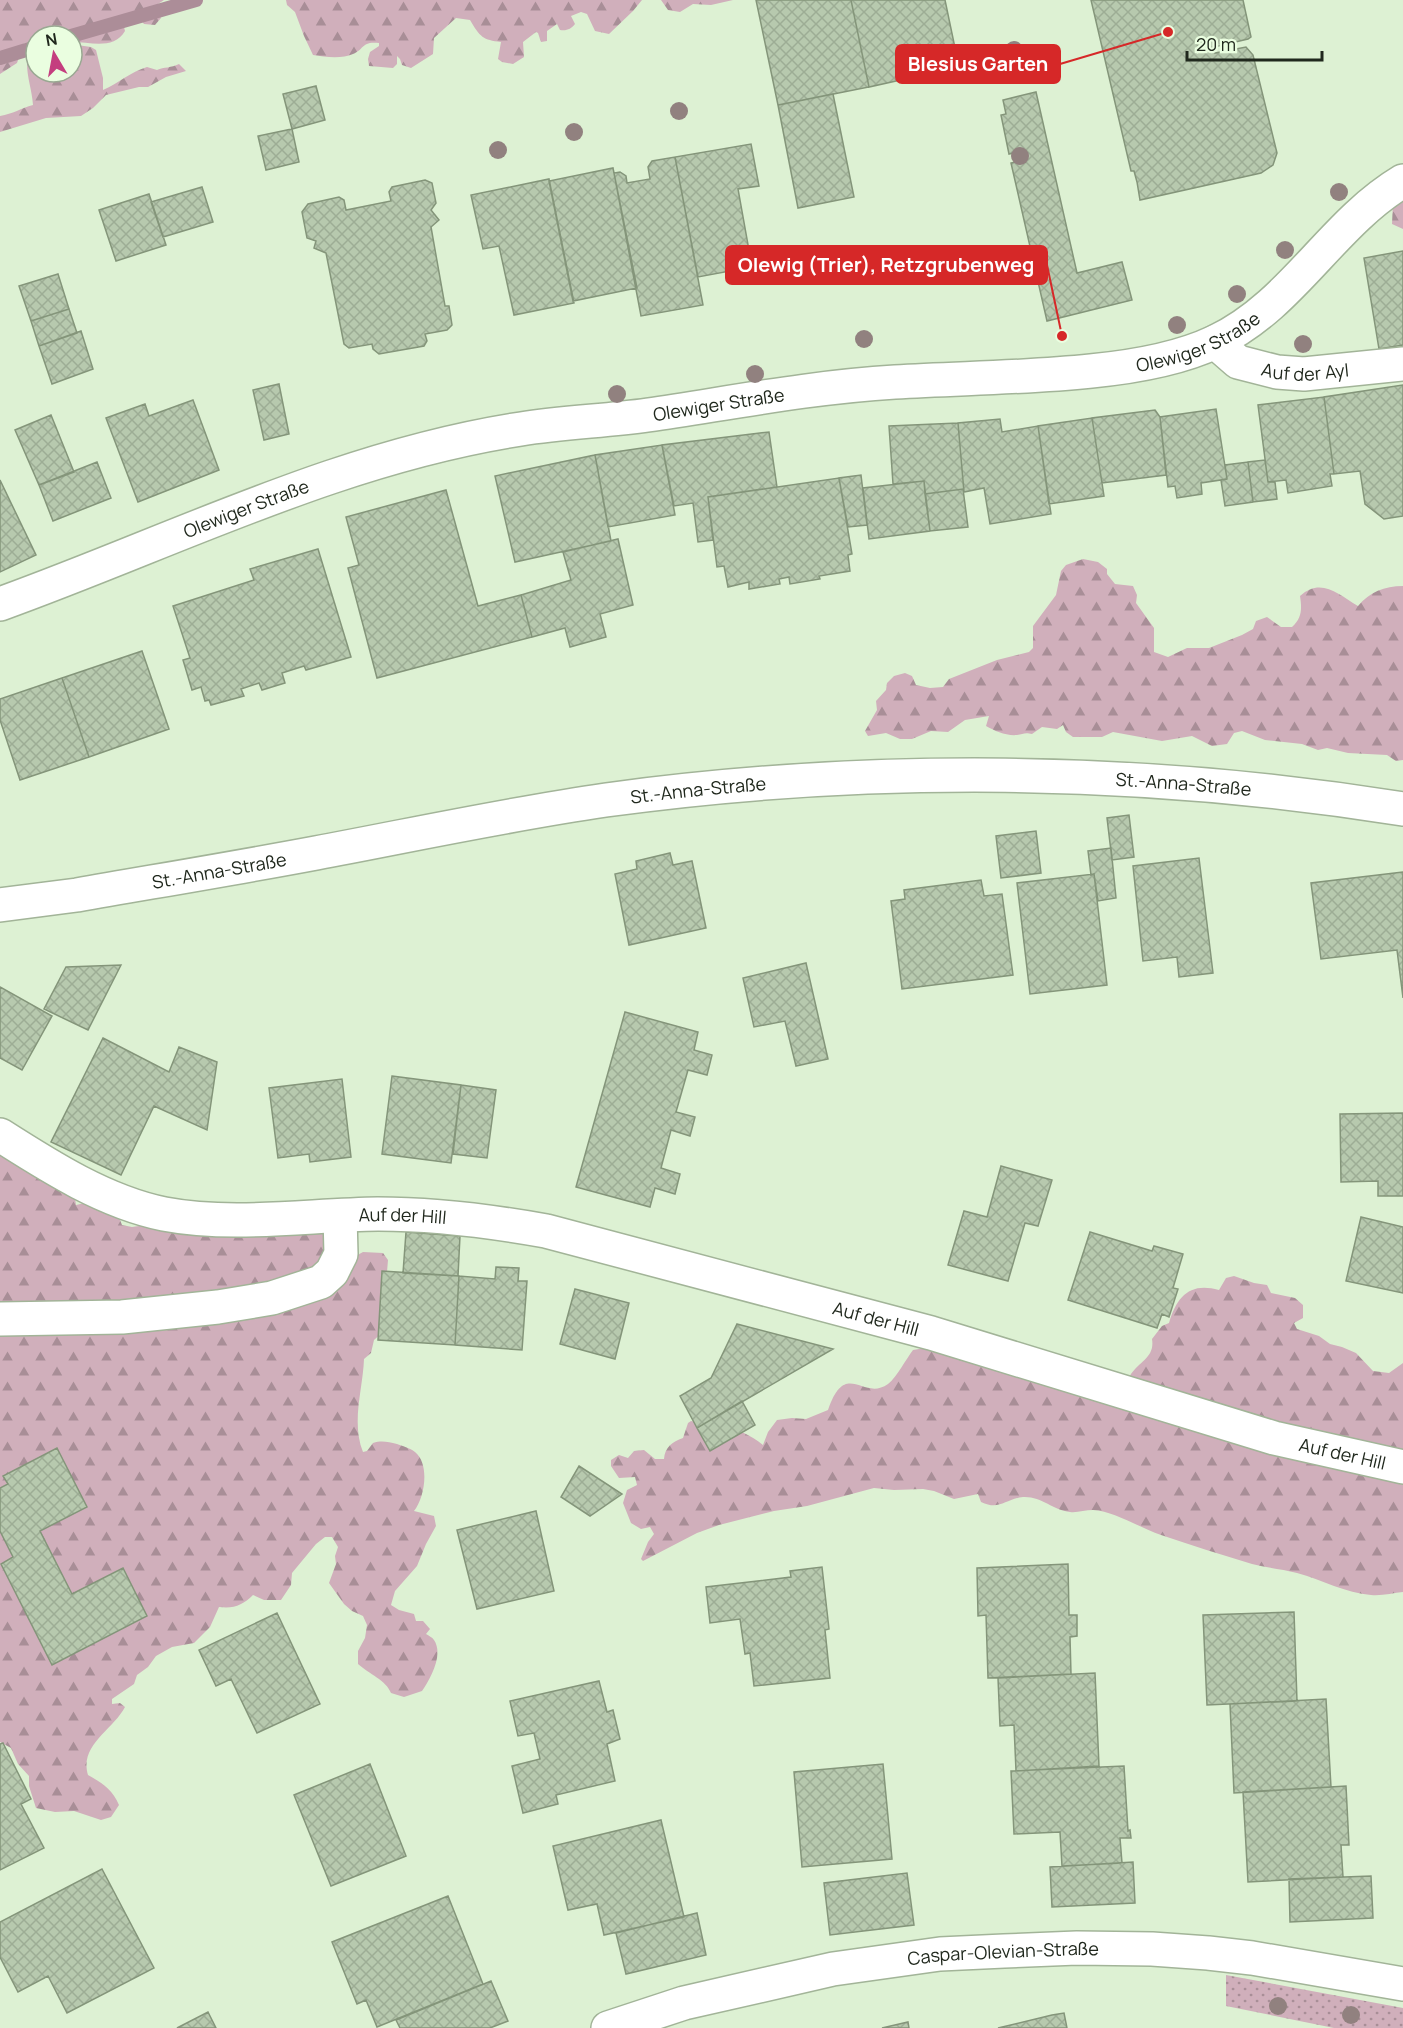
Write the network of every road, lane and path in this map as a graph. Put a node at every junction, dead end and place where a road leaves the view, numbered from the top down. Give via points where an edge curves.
1 (1403, 181) edge
2 (1215, 342) junction
3 (1403, 364) edge
4 (0, 604) edge
5 (1403, 809) edge
6 (0, 905) edge
7 (0, 1135) edge
8 (340, 1216) junction
9 (0, 1319) edge
10 (1403, 1467) edge
11 (1403, 1984) edge
12 (608, 2028) edge

1 - 2 street, Olewiger Straße via 1350,222 1273,303
2 - 3 street, Auf der Ayl via 1238,362 1277,372 1304,374
2 - 4 street, Olewiger Straße via 1155,362 1115,368 846,386 489,434 298,487
5 - 6 street, St.-Anna-Straße via 1258,789 1111,779 909,776 802,780 559,807 77,895
7 - 8 street, Auf der Hill via 60,1172 118,1200 163,1214 208,1219
8 - 9 street, Auf der Hill via 341,1254 332,1272 321,1282 272,1298 123,1317
8 - 10 street, Auf der Hill via 464,1218 591,1241 931,1333 1274,1438
11 - 12 street, Caspar-Olevian-Straße via 1252,1958 1152,1949 940,1954 833,1968 684,2003

